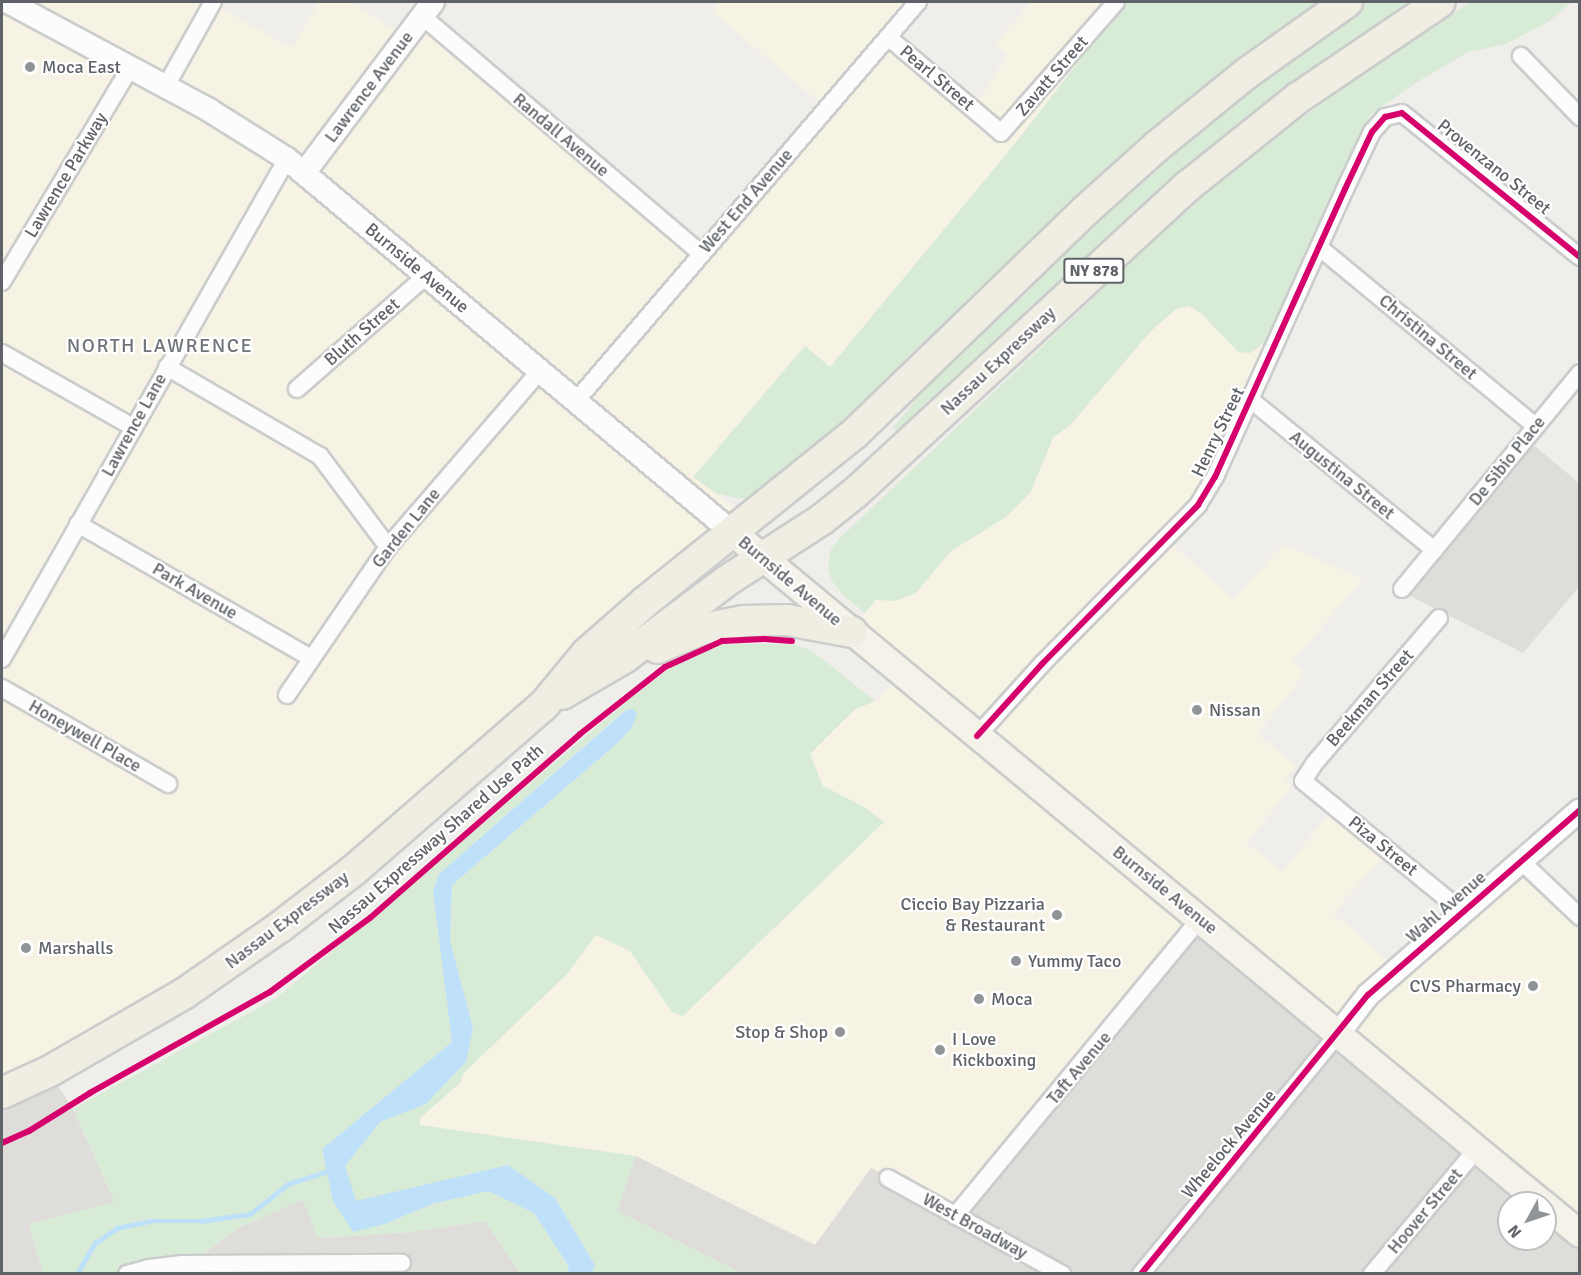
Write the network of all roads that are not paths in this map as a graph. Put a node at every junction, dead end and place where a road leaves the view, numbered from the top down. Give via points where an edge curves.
1 (8, 2) edge
2 (213, 2) edge
3 (917, 2) edge
4 (1116, 2) edge
5 (1347, 2) edge
6 (1440, 2) edge
7 (427, 9) edge
8 (888, 37) junction
9 (1521, 56) dead end
10 (130, 68) junction
11 (166, 86) junction
12 (1575, 112) edge
13 (985, 119) joint
14 (1418, 124) joint
15 (295, 166) junction
16 (1320, 248) junction
17 (700, 253) junction
18 (1580, 257) edge
19 (426, 276) junction
20 (2, 282) edge
21 (2, 353) edge
22 (167, 367) junction
23 (539, 372) junction
24 (1580, 373) edge
25 (297, 389) dead end
26 (1251, 400) junction
27 (575, 402) junction
28 (1536, 426) junction
29 (133, 427) junction
30 (78, 524) junction
31 (732, 532) junction
32 (388, 547) junction
33 (1434, 550) junction
34 (763, 558) junction
35 (1402, 589) dead end
36 (1439, 618) dead end
37 (852, 632) junction
38 (311, 658) junction
39 (624, 658) junction
40 (2, 659) edge
41 (2, 688) edge
42 (287, 695) dead end
43 (544, 705) junction
44 (977, 736) junction
45 (1303, 781) joint
46 (168, 784) dead end
47 (1580, 810) edge
48 (1521, 861) junction
49 (1463, 912) junction
50 (1580, 917) edge
51 (1200, 919) junction
52 (1338, 1034) junction
53 (2, 1093) edge
54 (1477, 1149) junction
55 (888, 1178) dead end
56 (1528, 1191) edge
57 (1557, 1215) edge
58 (956, 1216) junction
59 (1580, 1234) edge
60 (402, 1263) dead end
61 (200, 1269) edge
62 (127, 1274) edge
63 (1062, 1274) edge
64 (1141, 1274) edge
65 (1372, 1274) edge

1 - 10 main road, Burnside Avenue
2 - 11 street
3 - 8 street, West End Avenue
4 - 13 street, Zavatt Street via 1001,133
5 - 31 highway, Nassau Expressway / NY 878 via 1247,73 1156,147 855,433
6 - 34 highway, Nassau Expressway / NY 878 via 1346,63 1248,137 1151,219 855,494
7 - 15 main road, Lawrence Avenue
7 - 17 street, Randall Avenue
8 - 13 street, Pearl Street
8 - 17 street, West End Avenue
9 - 12 street
10 - 11 main road, Burnside Avenue
10 - 20 street, Lawrence Parkway
11 - 15 main road, Burnside Avenue
14 - 16 street, Henry Street via 1402,113 1379,122
14 - 18 street, Provenzano Street
15 - 19 main road, Burnside Avenue
15 - 22 street, Lawrence Lane
16 - 26 street, Henry Street
16 - 28 street, Christina Street
17 - 27 street, West End Avenue
19 - 23 main road, Burnside Avenue
19 - 25 street, Bluth Street
21 - 29 street
22 - 29 street, Lawrence Lane
22 - 32 street via 320,456
23 - 27 main road, Burnside Avenue
23 - 32 street, Garden Lane
24 - 28 street, De Sibio Place
26 - 33 street, Augustina Street
26 - 44 street, Henry Street via 1198,505
27 - 31 main road, Burnside Avenue
28 - 33 street, De Sibio Place
29 - 30 street, Lawrence Lane
30 - 38 street, Park Avenue
30 - 40 street, Lawrence Lane
31 - 34 main road, Burnside Avenue
31 - 43 highway, Nassau Expressway via 587,653
32 - 38 street, Garden Lane
33 - 35 street, De Sibio Place
34 - 37 main road, Burnside Avenue
34 - 39 highway, Nassau Expressway
36 - 45 street, Beekman Street
37 - 39 highway via 787,620 743,621 703,629 655,650
37 - 44 main road, Burnside Avenue
38 - 42 street, Garden Lane
39 - 43 highway, Nassau Expressway
41 - 46 street, Honeywell Place
43 - 53 highway, Nassau Expressway via 354,870 248,951 141,1020
44 - 51 main road, Burnside Avenue
45 - 49 street, Piza Street
47 - 48 main road, Wahl Avenue
48 - 49 main road, Wahl Avenue
48 - 50 street
49 - 52 main road, Wahl Avenue via 1368,996
51 - 52 main road, Burnside Avenue
51 - 58 street, Taft Avenue
52 - 54 main road, Burnside Avenue
52 - 64 street, Wheelock Avenue
54 - 56 main road, Burnside Avenue
54 - 65 street, Hoover Street
55 - 58 street, West Broadway
57 - 59 main road, Burnside Avenue
58 - 63 street, West Broadway
60 - 61 street
61 - 62 street via 157,1266

